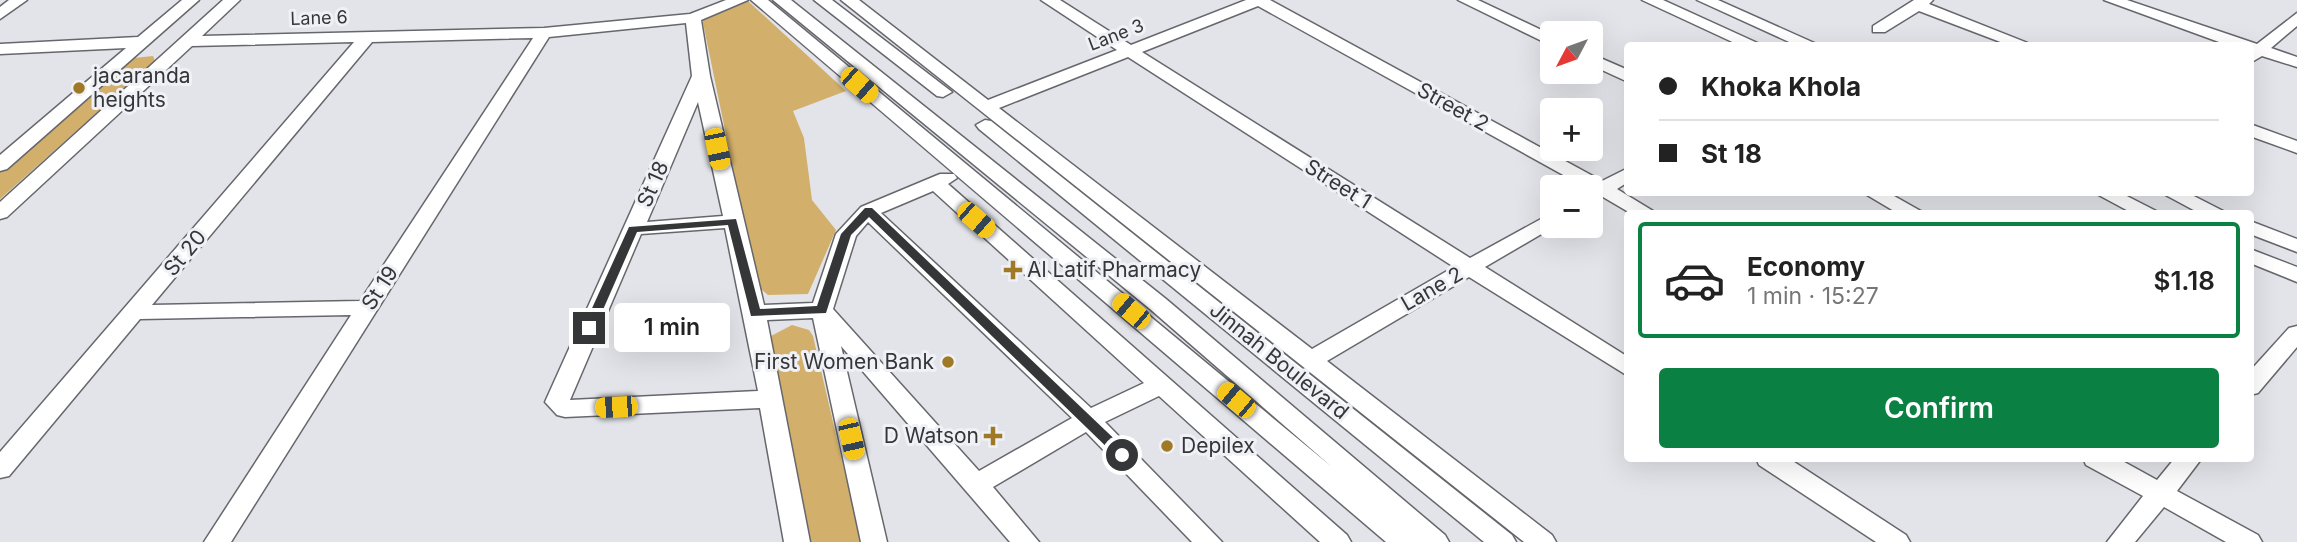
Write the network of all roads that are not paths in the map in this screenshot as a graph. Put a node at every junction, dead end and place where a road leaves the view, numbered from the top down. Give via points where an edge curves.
1 (19, 0) edge
2 (191, 0) edge
3 (232, 0) edge
4 (740, 0) edge
5 (759, 0) edge
6 (780, 0) edge
7 (822, 0) edge
8 (849, 0) edge
9 (1049, 0) edge
10 (1259, 0) edge
11 (1466, 0) edge
12 (1650, 0) edge
13 (1704, 0) edge
14 (2112, 0) edge
15 (1921, 2) edge
16 (0, 14) edge
17 (693, 18) junction
18 (2297, 18) edge
19 (208, 24) junction
20 (162, 26) junction
21 (1879, 29) dead end
22 (544, 33) junction
23 (1540, 35) edge
24 (368, 36) junction
25 (143, 42) junction
26 (1747, 42) edge
27 (1804, 42) edge
28 (2017, 42) edge
29 (2230, 42) edge
30 (184, 47) junction
31 (0, 49) edge
32 (2254, 49) edge
33 (1129, 51) junction
34 (2254, 51) edge
35 (128, 55) junction
36 (2297, 62) edge
37 (1603, 65) edge
38 (1624, 75) edge
39 (701, 76) junction
40 (986, 107) junction
41 (2254, 131) edge
42 (2297, 147) edge
43 (0, 164) edge
44 (961, 172) junction
45 (1567, 175) edge
46 (1624, 176) edge
47 (935, 183) junction
48 (1603, 189) edge
49 (1603, 195) edge
50 (1879, 196) edge
51 (2111, 196) edge
52 (2178, 196) edge
53 (1639, 210) edge
54 (1908, 210) edge
55 (2143, 210) edge
56 (2210, 210) edge
57 (868, 211) junction
58 (0, 214) edge
59 (732, 221) junction
60 (1540, 226) edge
61 (633, 229) junction
62 (2254, 229) edge
63 (2297, 246) edge
64 (2254, 258) edge
65 (1470, 267) junction
66 (2297, 275) edge
67 (367, 308) junction
68 (822, 310) junction
69 (134, 312) junction
70 (755, 313) junction
71 (2297, 333) edge
72 (1311, 360) junction
73 (1624, 365) edge
74 (2254, 379) edge
75 (1162, 384) junction
76 (770, 399) junction
77 (1088, 420) junction
78 (1774, 462) edge
79 (2102, 462) edge
80 (2187, 462) edge
81 (0, 469) edge
82 (977, 484) junction
83 (2160, 494) junction
84 (217, 542) edge
85 (797, 542) edge
86 (874, 542) edge
87 (1027, 542) edge
88 (1209, 542) edge
89 (1338, 542) edge
90 (1404, 542) edge
91 (1436, 542) edge
92 (1503, 542) edge
93 (1543, 542) edge
94 (1897, 542) edge
95 (2120, 542) edge
96 (2249, 542) edge

1 - 16 street
2 - 20 street
3 - 19 street
4 - 17 street, Lane 6
5 - 44 street
6 - 91 street, Jinnah Boulevard via 1158,304
7 - 92 street, Jinnah Boulevard via 977,118
8 - 40 street
9 - 33 street, Street 1
10 - 33 street, Lane 3
10 - 45 street, Street 2
11 - 23 street
12 - 26 street
13 - 27 street
14 - 29 street
15 - 21 street
15 - 28 street
17 - 22 street, Lane 6
17 - 39 street
18 - 32 street
19 - 20 street
19 - 30 street
20 - 25 street
22 - 24 street, Lane 6
22 - 67 street, St 19
24 - 30 street, Lane 6
24 - 69 street, St 20
25 - 31 street
25 - 35 street
30 - 35 street, Lane 6
30 - 58 street
33 - 40 street, Lane 3
33 - 65 street, Street 1
34 - 36 street
35 - 43 street
37 - 38 street
39 - 59 street
39 - 61 street, St 18
40 - 72 street
41 - 42 street
44 - 47 street
44 - 90 street
46 - 48 street
47 - 57 street
47 - 75 street
49 - 53 street, Street 2
50 - 54 street
51 - 55 street
52 - 56 street
57 - 68 street via 846,234
57 - 77 street
59 - 61 street
59 - 70 street
60 - 65 street, Lane 2
61 - 76 street, St 18 via 557,402 560,407
62 - 63 street
64 - 66 street
65 - 72 street, Lane 2
65 - 73 street, Street 1
67 - 69 street
67 - 84 street, St 19
68 - 70 street
68 - 82 street
68 - 86 street
69 - 81 street, St 20
70 - 76 street
71 - 74 street
72 - 93 street
75 - 77 street
75 - 89 street
76 - 85 street
77 - 82 street
77 - 88 street
78 - 94 street
79 - 83 street
80 - 83 street
82 - 87 street
83 - 95 street
83 - 96 street

